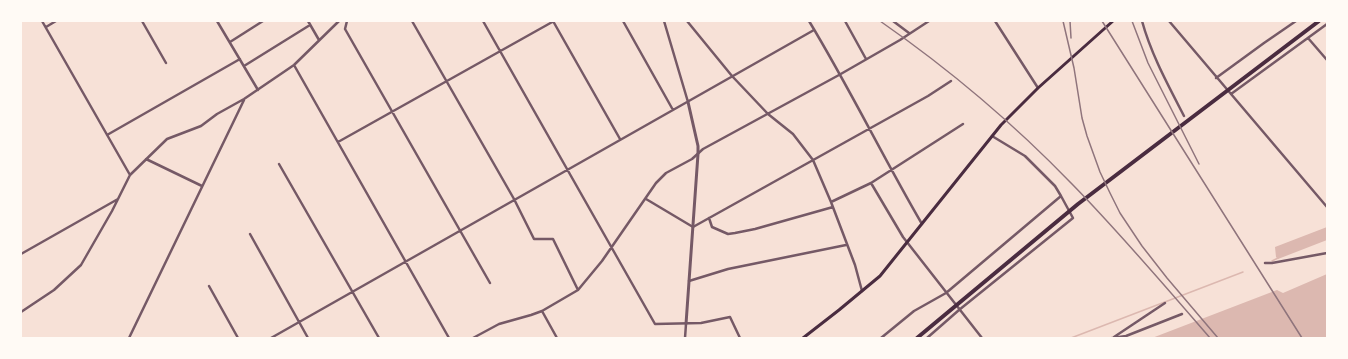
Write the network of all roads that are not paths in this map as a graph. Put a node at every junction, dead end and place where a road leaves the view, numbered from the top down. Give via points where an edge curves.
1 (42, 21) edge
2 (56, 21) edge
3 (142, 21) edge
4 (218, 21) edge
5 (263, 21) edge
6 (308, 21) edge
7 (339, 21) edge
8 (347, 21) edge
9 (412, 21) edge
10 (483, 21) edge
11 (553, 21) edge
12 (623, 21) edge
13 (664, 21) edge
14 (687, 21) edge
15 (809, 21) edge
16 (845, 21) edge
17 (893, 21) edge
18 (929, 21) edge
19 (995, 21) edge
20 (1113, 21) edge
21 (1142, 21) edge
22 (1169, 21) edge
23 (1296, 21) edge
24 (1319, 21) edge
25 (1327, 24) edge
26 (310, 25) junction
27 (46, 27) junction
28 (814, 30) junction
29 (909, 33) junction
30 (1308, 38) junction
31 (319, 40) junction
32 (230, 42) junction
33 (500, 52) junction
34 (240, 59) junction
35 (866, 59) junction
36 (1327, 60) edge
37 (166, 63) dead end
38 (294, 65) junction
39 (244, 66) junction
40 (839, 75) junction
41 (732, 76) junction
42 (1216, 78) junction
43 (951, 81) dead end
44 (446, 82) junction
45 (1038, 88) junction
46 (258, 90) junction
47 (1232, 94) junction
48 (244, 99) junction
49 (688, 102) junction
50 (673, 110) junction
51 (393, 112) junction
52 (768, 114) junction
53 (1184, 116) dead end
54 (963, 124) dead end
55 (869, 128) junction
56 (107, 135) junction
57 (992, 136) junction
58 (620, 139) junction
59 (338, 142) junction
60 (698, 154) junction
61 (146, 159) junction
62 (813, 160) junction
63 (279, 164) dead end
64 (567, 170) junction
65 (891, 171) junction
66 (130, 175) junction
67 (871, 183) junction
68 (202, 186) junction
69 (1061, 196) junction
70 (118, 198) junction
71 (514, 199) junction
72 (646, 199) junction
73 (831, 202) junction
74 (833, 207) junction
75 (1327, 207) edge
76 (709, 218) junction
77 (922, 224) junction
78 (693, 227) junction
79 (460, 230) junction
80 (250, 234) dead end
81 (907, 242) junction
82 (846, 245) junction
83 (612, 247) junction
84 (1327, 252) edge
85 (21, 254) edge
86 (407, 261) junction
87 (1266, 263) dead end
88 (689, 281) junction
89 (490, 283) dead end
90 (208, 286) dead end
91 (578, 290) junction
92 (862, 291) junction
93 (353, 292) junction
94 (946, 293) junction
95 (1165, 303) dead end
96 (542, 310) junction
97 (959, 310) junction
98 (21, 312) edge
99 (1182, 314) dead end
100 (299, 322) junction
101 (686, 324) junction
102 (129, 338) edge
103 (238, 338) edge
104 (271, 338) edge
105 (308, 338) edge
106 (379, 338) edge
107 (449, 338) edge
108 (472, 338) edge
109 (557, 338) edge
110 (685, 338) edge
111 (740, 338) edge
112 (803, 338) edge
113 (881, 338) edge
114 (918, 338) edge
115 (927, 338) edge
116 (982, 338) edge
117 (1112, 338) edge

1 - 27 street
2 - 27 street
3 - 37 street
4 - 32 street
5 - 32 street
6 - 26 street
7 - 31 street
8 - 51 street via 345,28
9 - 44 street
10 - 33 street
11 - 33 street
11 - 58 street
12 - 50 street
13 - 49 street
14 - 41 street
15 - 28 street
16 - 35 street
17 - 29 street
18 - 29 street
19 - 45 street
20 - 45 main road
21 - 53 street via 1154,55
22 - 42 street
23 - 42 street
24 - 114 highway via 1078,204
25 - 30 street
26 - 31 street
26 - 39 street
27 - 56 street
28 - 40 street
28 - 41 street
29 - 35 street
30 - 36 street
30 - 47 street
31 - 38 street
32 - 34 street
33 - 44 street
33 - 64 street
34 - 39 street
34 - 56 street
35 - 40 street
38 - 46 street
38 - 59 street
39 - 46 street
40 - 52 street
40 - 55 street
41 - 49 street
41 - 52 street
42 - 47 street
43 - 55 street
44 - 51 street
44 - 71 street
45 - 57 main road
46 - 48 street
47 - 75 street
48 - 61 street via 201,126 167,139
48 - 68 street
49 - 50 street
49 - 60 street
50 - 58 street
51 - 59 street
51 - 79 street
52 - 60 street
52 - 62 street via 793,134
54 - 65 street
55 - 62 street
55 - 65 street
56 - 66 street
57 - 69 street via 1025,156
57 - 77 main road
58 - 64 street
59 - 86 street
60 - 72 street via 666,173
60 - 78 street
61 - 66 street
61 - 68 street
62 - 73 street
62 - 76 street
63 - 93 street
64 - 71 street
64 - 83 street
65 - 67 street
65 - 77 street
66 - 70 street
67 - 73 street
67 - 81 street
68 - 102 street
69 - 94 street
69 - 97 street via 1073,218
70 - 85 street
70 - 98 street via 81,265 54,290
71 - 79 street
71 - 91 street via 534,239 553,239
72 - 78 street
72 - 83 street
73 - 74 street
74 - 76 street via 728,234 712,227
74 - 82 street
76 - 78 street
77 - 81 main road
78 - 88 street
79 - 86 street
79 - 89 street
80 - 100 street
81 - 92 main road via 880,276
81 - 94 street
82 - 88 street via 728,269
82 - 92 street
83 - 91 street
83 - 101 street via 655,324
84 - 87 street via 1272,264
86 - 93 street
86 - 107 street
88 - 101 street
90 - 103 street
91 - 96 street
92 - 112 main road
93 - 100 street
93 - 106 street
94 - 97 street
94 - 113 street via 914,311
95 - 117 street
96 - 108 street via 499,324
96 - 109 street
97 - 115 street
97 - 116 street
99 - 117 street via 1126,336
100 - 104 street
100 - 105 street
101 - 110 street
101 - 111 street via 730,317

